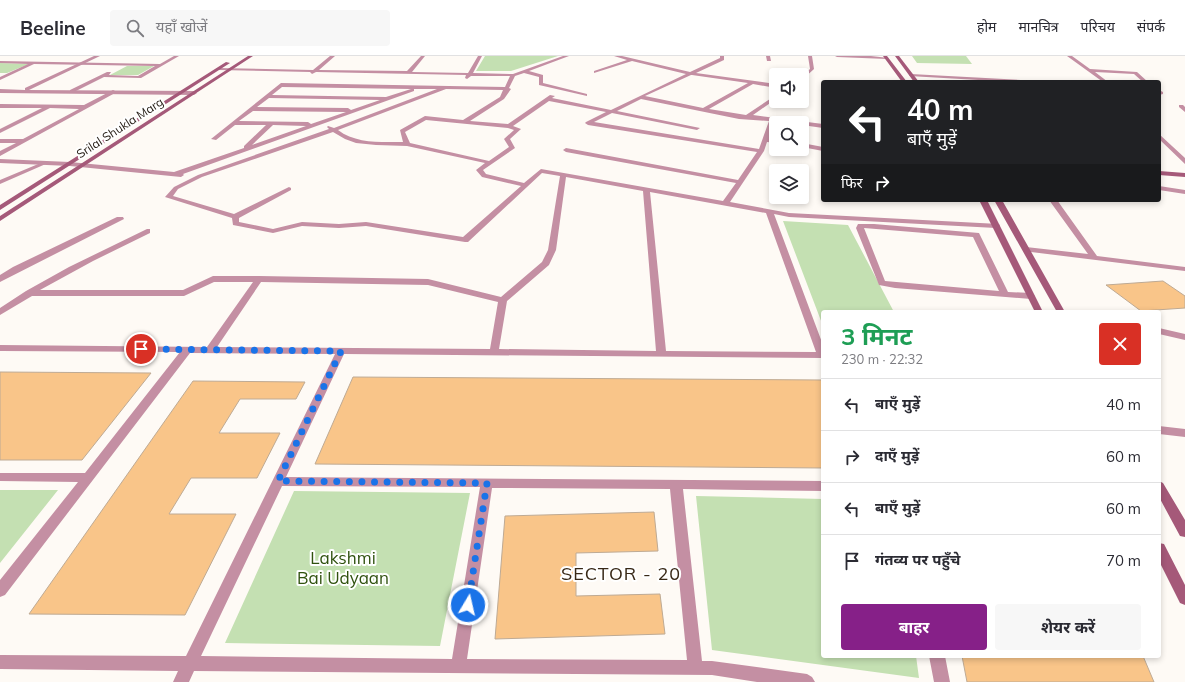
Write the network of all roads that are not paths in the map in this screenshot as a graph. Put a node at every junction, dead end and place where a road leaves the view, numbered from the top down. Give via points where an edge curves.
1 (5, 56) edge
2 (98, 56) edge
3 (177, 56) edge
4 (239, 56) edge
5 (251, 56) edge
6 (333, 56) edge
7 (423, 56) edge
8 (480, 56) edge
9 (567, 56) edge
10 (616, 56) edge
11 (649, 56) edge
12 (722, 56) edge
13 (810, 56) edge
14 (837, 56) edge
15 (897, 56) edge
16 (1069, 56) edge
17 (1176, 56) edge
18 (1185, 56) edge
19 (886, 57) edge
20 (0, 58) edge
21 (633, 61) junction
22 (0, 62) edge
23 (36, 63) junction
24 (82, 64) junction
25 (125, 65) junction
26 (159, 65) junction
27 (218, 70) junction
28 (230, 70) junction
29 (1090, 70) junction
30 (314, 71) junction
31 (523, 71) junction
32 (809, 71) edge
33 (596, 72) dead end
34 (408, 73) junction
35 (0, 74) edge
36 (470, 74) junction
37 (513, 74) junction
38 (692, 74) junction
39 (10, 75) junction
40 (912, 75) junction
41 (103, 76) junction
42 (308, 76) dead end
43 (0, 79) edge
44 (903, 80) edge
45 (916, 80) edge
46 (979, 80) edge
47 (1103, 80) edge
48 (1144, 80) edge
49 (302, 81) dead end
50 (752, 83) junction
51 (296, 85) junction
52 (769, 85) edge
53 (420, 88) junction
54 (445, 88) junction
55 (461, 88) junction
56 (508, 89) junction
57 (562, 89) junction
58 (0, 91) edge
59 (24, 91) junction
60 (72, 92) junction
61 (113, 92) junction
62 (181, 93) junction
63 (194, 93) junction
64 (585, 95) dead end
65 (268, 96) junction
66 (640, 97) junction
67 (391, 98) junction
68 (548, 99) junction
69 (769, 102) edge
70 (2, 107) edge
71 (49, 107) junction
72 (85, 107) junction
73 (252, 109) junction
74 (356, 110) junction
75 (704, 110) junction
76 (611, 111) junction
77 (748, 117) junction
78 (769, 120) edge
79 (464, 122) junction
80 (234, 123) junction
81 (271, 124) junction
82 (809, 124) edge
83 (315, 125) junction
84 (509, 126) junction
85 (821, 126) edge
86 (697, 128) dead end
87 (333, 130) junction
88 (0, 131) edge
89 (769, 131) edge
90 (214, 138) dead end
91 (1161, 138) edge
92 (766, 140) junction
93 (769, 140) edge
94 (0, 141) edge
95 (23, 142) junction
96 (407, 144) junction
97 (809, 146) edge
98 (821, 149) edge
99 (242, 150) junction
100 (566, 150) dead end
101 (761, 151) junction
102 (0, 154) edge
103 (0, 161) edge
104 (1185, 162) edge
105 (45, 163) junction
106 (491, 163) junction
107 (70, 164) junction
108 (83, 165) junction
109 (1161, 173) edge
110 (176, 174) junction
111 (563, 175) junction
112 (1185, 175) edge
113 (200, 176) junction
114 (0, 182) edge
115 (740, 182) junction
116 (526, 185) junction
117 (1161, 188) edge
118 (289, 189) dead end
119 (646, 190) junction
120 (1185, 192) edge
121 (984, 202) edge
122 (999, 202) edge
123 (1054, 202) edge
124 (725, 204) junction
125 (0, 208) edge
126 (769, 212) junction
127 (235, 217) junction
128 (0, 219) edge
129 (120, 219) dead end
130 (996, 226) junction
131 (147, 230) dead end
132 (1026, 249) junction
133 (1095, 258) junction
134 (0, 268) edge
135 (16, 269) junction
136 (1185, 269) edge
137 (0, 279) edge
138 (259, 279) junction
139 (29, 293) junction
140 (1006, 294) junction
141 (1031, 296) junction
142 (503, 300) junction
143 (1038, 310) edge
144 (1061, 310) edge
145 (0, 312) edge
146 (1161, 331) edge
147 (1185, 337) edge
148 (0, 348) edge
149 (188, 350) junction
150 (210, 350) junction
151 (341, 351) junction
152 (494, 352) junction
153 (821, 352) edge
154 (661, 354) junction
155 (821, 355) edge
156 (1161, 430) edge
157 (1185, 433) edge
158 (0, 477) edge
159 (88, 478) junction
160 (278, 481) junction
161 (487, 483) junction
162 (676, 485) junction
163 (821, 486) edge
164 (1161, 490) edge
165 (1185, 532) edge
166 (1161, 552) edge
167 (0, 591) edge
168 (1185, 599) edge
169 (938, 658) edge
170 (0, 662) edge
171 (189, 664) junction
172 (458, 666) junction
173 (695, 668) junction
174 (180, 682) edge
175 (807, 682) edge
176 (942, 682) edge

1 - 20 street
2 - 24 street
3 - 26 street
4 - 27 street, Srilal Shukla Marg
5 - 28 street, Srilal Shukla Marg
6 - 30 street
7 - 34 street
8 - 36 street
9 - 31 street
10 - 21 street
11 - 21 street
12 - 38 street via 722,59
13 - 32 street via 812,68
14 - 19 street
15 - 40 street
16 - 29 street
17 - 18 street
19 - 44 street
21 - 33 street
21 - 38 street
22 - 23 street
23 - 24 street
23 - 39 street
24 - 25 street
24 - 59 street
25 - 26 street
25 - 41 street
26 - 41 street via 139,77
27 - 28 street
27 - 62 street, Srilal Shukla Marg
28 - 30 street
28 - 63 street, Srilal Shukla Marg
29 - 47 street
29 - 48 street via 1135,73
30 - 34 street
30 - 42 street
31 - 37 street
31 - 57 street via 541,76 541,84
34 - 36 street
35 - 39 street
36 - 37 street
36 - 55 street
37 - 56 street
38 - 50 street
38 - 66 street
39 - 43 street
40 - 45 street
40 - 46 street
41 - 60 street
49 - 51 street
50 - 52 street
50 - 75 street
51 - 53 street
51 - 65 street via 281,85
53 - 54 street
53 - 67 street
54 - 55 street
54 - 87 street
55 - 56 street
56 - 79 street via 502,98
57 - 64 street
57 - 68 street
58 - 59 street
59 - 60 street
60 - 61 street
61 - 62 street
61 - 72 street
62 - 63 street
62 - 107 street, Srilal Shukla Marg
63 - 108 street, Srilal Shukla Marg
65 - 67 street
65 - 73 street
66 - 75 street
66 - 76 street
67 - 74 street
68 - 76 street
68 - 84 street
69 - 77 street
70 - 71 street
71 - 72 street
71 - 88 street
72 - 95 street
73 - 74 street
73 - 80 street
74 - 83 street
75 - 77 street
76 - 86 street
76 - 101 street via 588,123
77 - 78 street
79 - 84 street
79 - 96 street via 425,118 402,131
80 - 81 street
80 - 90 street
81 - 83 street
81 - 99 street
82 - 85 street
83 - 87 street via 329,126
83 - 99 street
84 - 106 street via 518,129 507,139 512,148
87 - 96 street via 364,143
87 - 113 street
89 - 92 street
91 - 104 street
92 - 93 street
92 - 101 street
94 - 95 street
95 - 102 street
96 - 106 street
97 - 98 street
99 - 110 street
100 - 115 street
101 - 115 street
103 - 105 street
105 - 107 street
105 - 114 street
106 - 116 street via 479,170 484,176
107 - 108 street
107 - 125 street, Srilal Shukla Marg
108 - 110 street
108 - 128 street, Srilal Shukla Marg
109 - 112 street
110 - 113 street
111 - 116 street via 541,171
111 - 119 street
111 - 142 street via 552,250 546,263
113 - 127 street via 176,188 168,197
115 - 124 street
116 - 127 street via 465,240 366,224 302,224 273,231 236,223
117 - 120 street
118 - 127 street
119 - 124 street
119 - 154 street
121 - 130 street
122 - 132 street
123 - 133 street
124 - 126 street
126 - 130 street
126 - 153 street
129 - 135 street
130 - 141 street
131 - 139 street via 93,256
132 - 133 street
132 - 144 street
133 - 136 street
134 - 135 street
135 - 137 street
138 - 139 street via 213,279 184,293
138 - 142 street via 428,282
138 - 150 street
139 - 145 street
140 - 140 street via 882,283 860,228 874,226 976,235
140 - 141 street
141 - 143 street
142 - 152 street
146 - 147 street
148 - 149 street
149 - 150 street
149 - 159 street
150 - 151 street
151 - 152 street
151 - 160 street
152 - 154 street
154 - 155 street
156 - 157 street
158 - 159 street
159 - 167 street
160 - 161 street
160 - 171 street
161 - 162 street
161 - 172 street
162 - 163 street
162 - 173 street
164 - 165 street
166 - 168 street
169 - 176 street
170 - 171 street
171 - 172 street
171 - 174 street
172 - 173 street
173 - 175 street via 712,668

